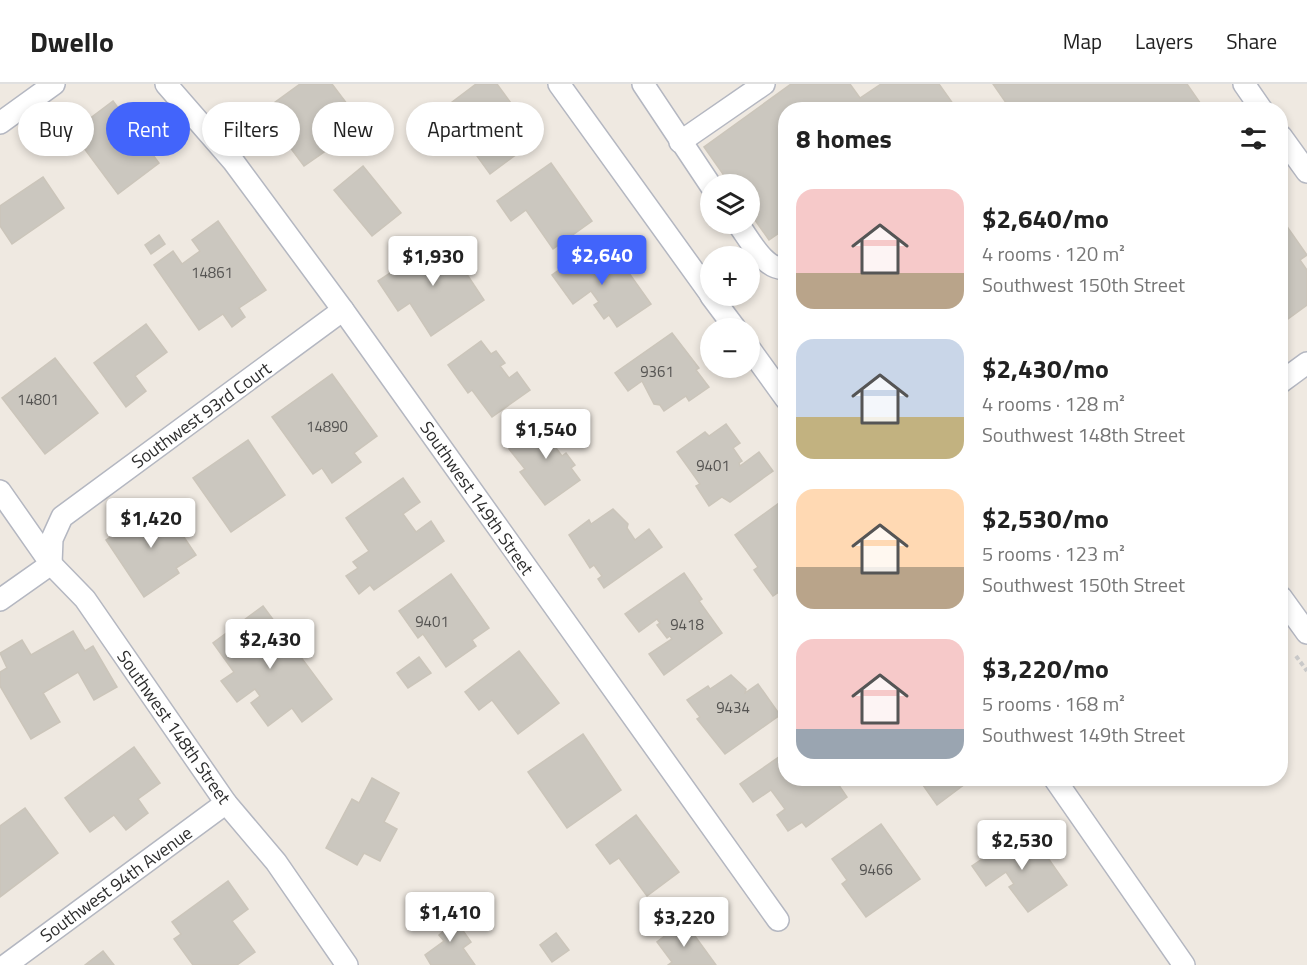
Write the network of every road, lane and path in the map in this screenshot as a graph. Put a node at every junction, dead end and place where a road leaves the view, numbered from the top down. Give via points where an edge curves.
1 (54, 84) edge
2 (166, 84) edge
3 (559, 84) edge
4 (643, 84) edge
5 (764, 84) edge
6 (1244, 84) edge
7 (1256, 102) edge
8 (0, 123) edge
9 (680, 142) junction
10 (1288, 146) edge
11 (1307, 172) edge
12 (703, 174) edge
13 (746, 234) edge
14 (778, 268) edge
15 (700, 280) edge
16 (343, 310) junction
17 (760, 363) edge
18 (1307, 363) edge
19 (1288, 377) edge
20 (778, 388) edge
21 (2, 494) edge
22 (51, 564) junction
23 (0, 600) edge
24 (1288, 607) edge
25 (1307, 633) edge
26 (1296, 656) dead end
27 (1307, 671) edge
28 (1060, 786) edge
29 (226, 803) junction
30 (778, 920) dead end
31 (6, 965) edge
32 (347, 965) edge
33 (1184, 965) edge

1 - 8 street
2 - 16 street, Southwest 149th Street via 233,161
3 - 15 street
4 - 9 street
5 - 9 street
6 - 7 street
9 - 12 street
10 - 11 street
13 - 14 street via 768,264
16 - 22 street, Southwest 93rd Court via 62,517 52,539
16 - 30 street, Southwest 149th Street
17 - 20 street
18 - 19 street
21 - 22 street, Southwest 148th Street
22 - 23 street
22 - 29 street, Southwest 148th Street via 86,599
24 - 25 street
26 - 27 path
28 - 33 street
29 - 31 street, Southwest 94th Avenue
29 - 32 street, Southwest 148th Street via 276,862

